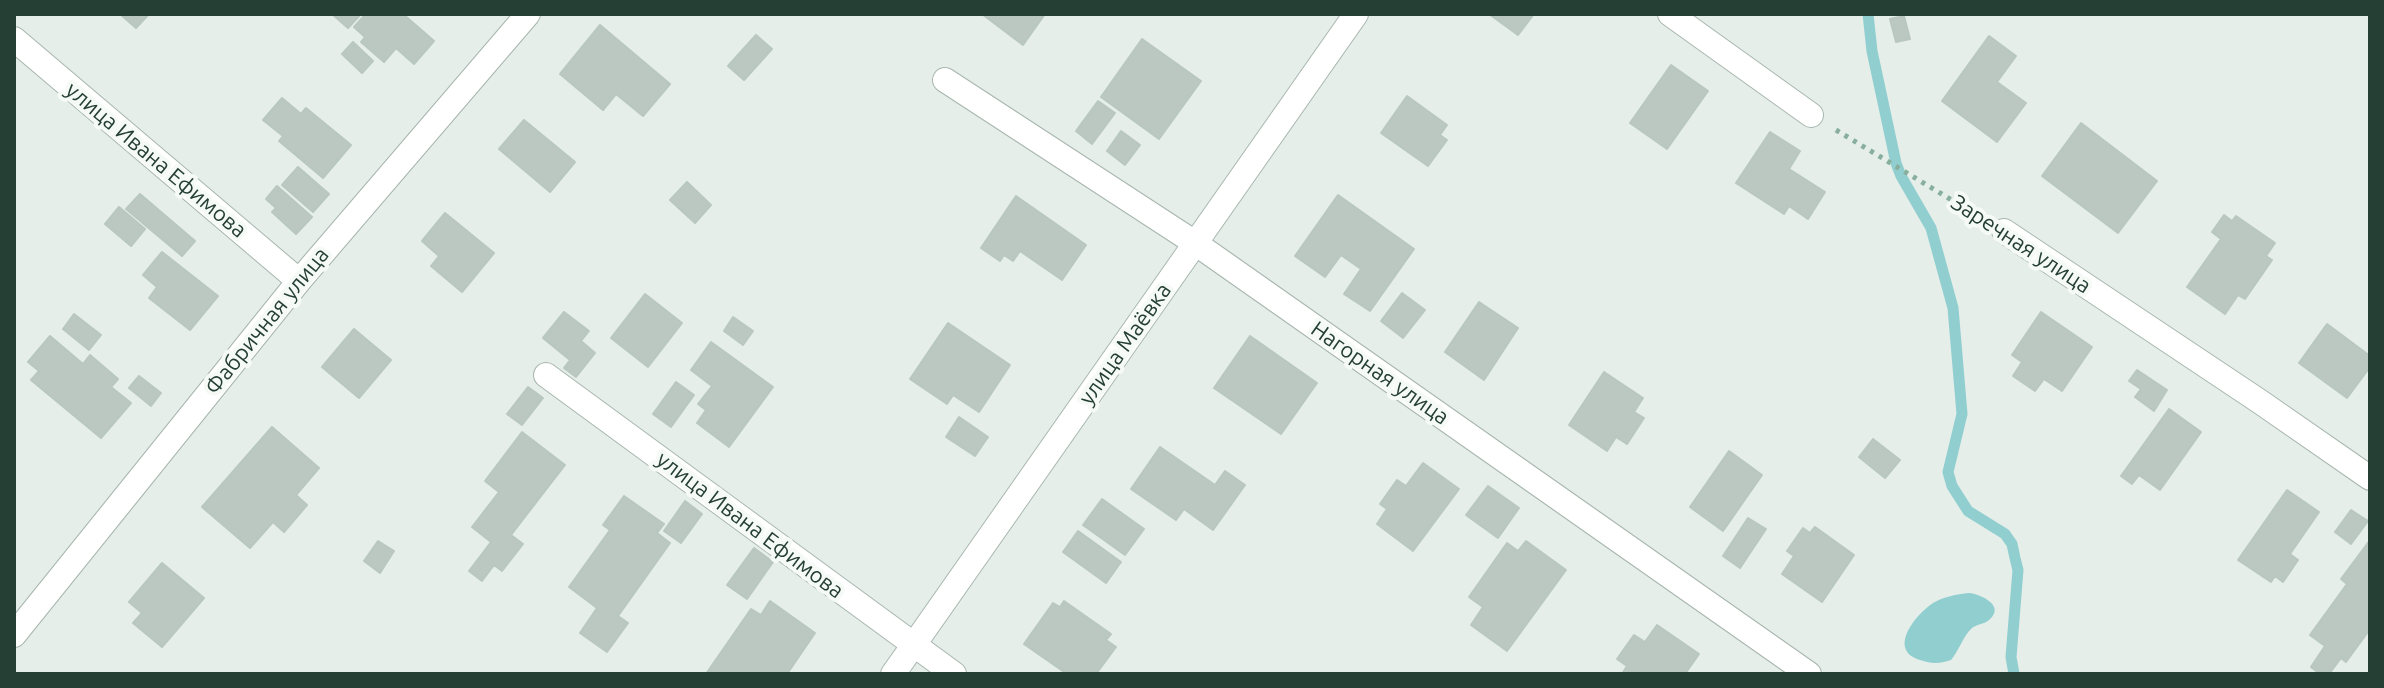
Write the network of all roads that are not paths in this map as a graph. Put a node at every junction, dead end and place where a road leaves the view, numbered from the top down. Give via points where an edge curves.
1 (528, 14) edge
2 (1356, 14) edge
3 (1670, 14) edge
4 (14, 39) edge
5 (945, 80) dead end
6 (1811, 115) road end
7 (2004, 231) road end
8 (1195, 243) junction
9 (299, 281) junction
10 (546, 375) dead end
11 (2370, 478) edge
12 (14, 635) edge
13 (913, 646) junction
14 (893, 674) edge
15 (954, 674) edge
16 (1809, 674) edge

1 - 9 street, Фабричная улица
2 - 8 street, улица Маёвка
3 - 6 street
4 - 9 street, улица Ивана Ефимова
5 - 8 street, Нагорная улица
7 - 11 street, Заречная улица
8 - 13 street, улица Маёвка
8 - 16 street, Нагорная улица
9 - 12 street, Фабричная улица
10 - 13 street, улица Ивана Ефимова
13 - 14 street, улица Маёвка
13 - 15 street, улица Ивана Ефимова

